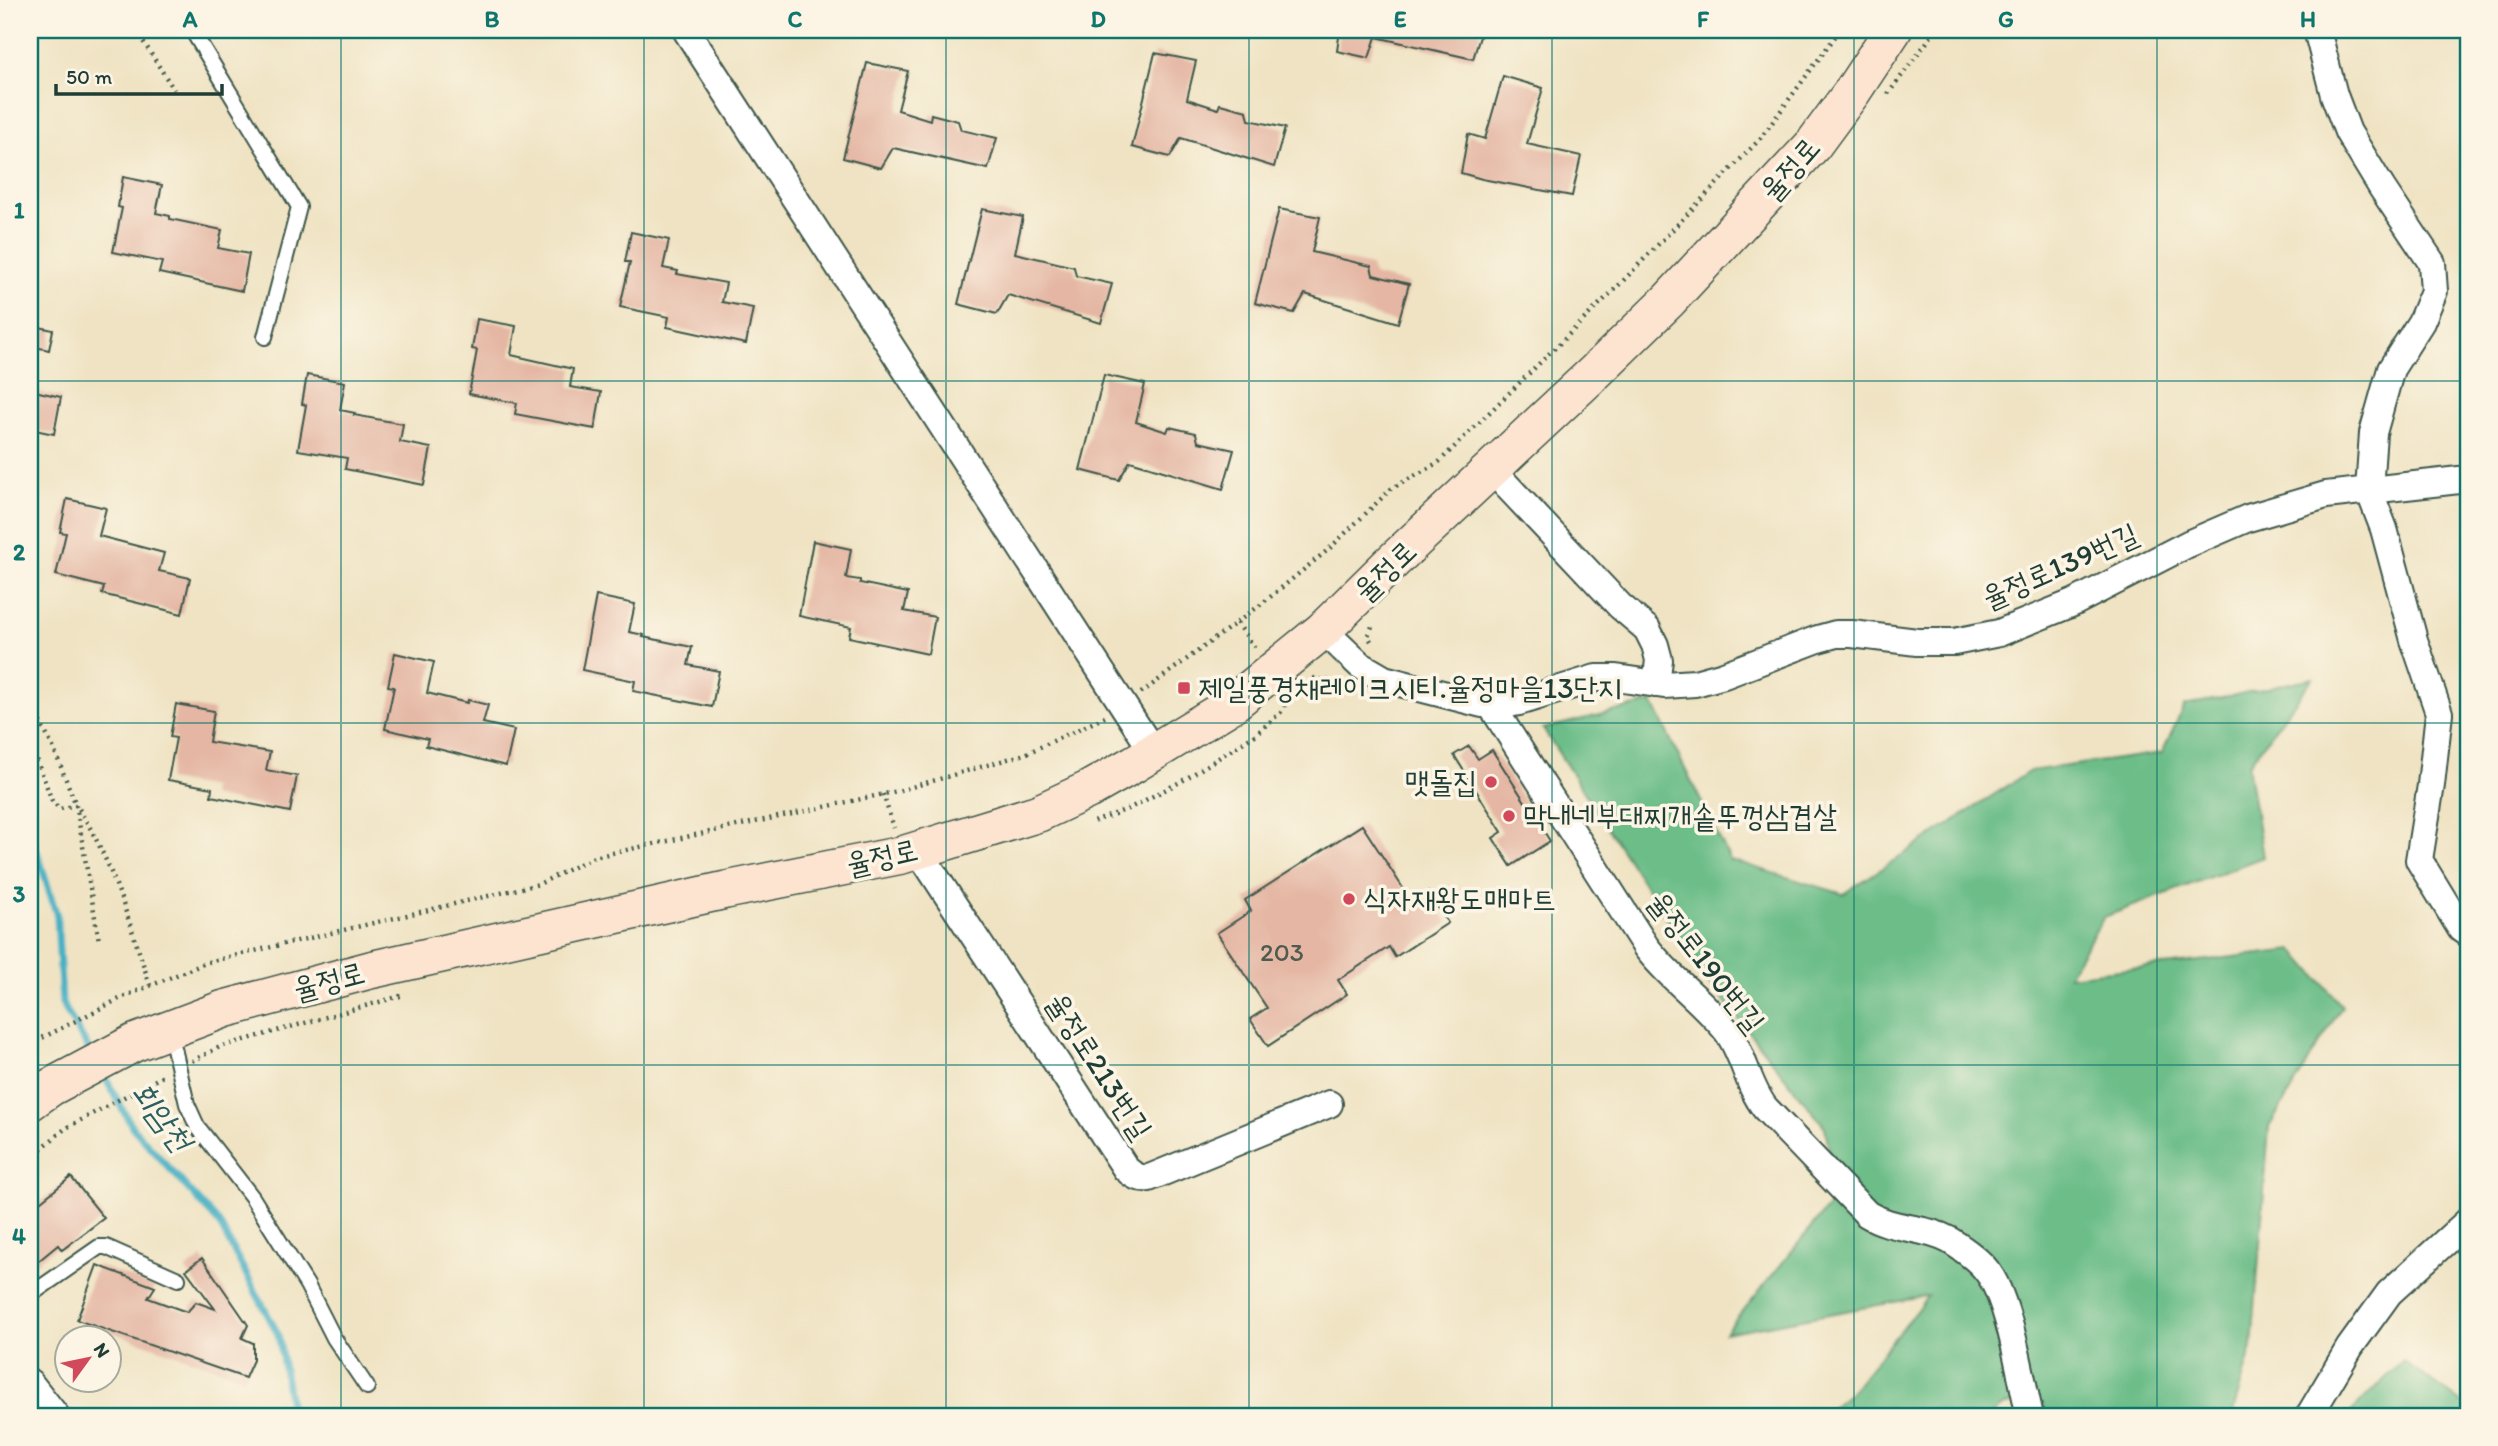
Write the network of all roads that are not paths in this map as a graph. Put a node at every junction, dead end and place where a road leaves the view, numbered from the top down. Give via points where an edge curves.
1 (192, 30) edge
2 (686, 30) edge
3 (1893, 30) edge
4 (2316, 30) edge
5 (265, 337) dead end
6 (1492, 470) junction
7 (2468, 479) edge
8 (2369, 489) junction
9 (1323, 631) junction
10 (1656, 684) junction
11 (1490, 705) junction
12 (1154, 753) junction
13 (918, 850) junction
14 (2468, 934) edge
15 (169, 1030) junction
16 (40, 1095) edge
17 (1329, 1104) dead end
18 (2468, 1221) edge
19 (178, 1279) dead end
20 (30, 1295) edge
21 (30, 1383) edge
22 (367, 1387) dead end
23 (56, 1416) edge
24 (2030, 1416) edge
25 (2309, 1416) edge

1 - 5 lane via 299,207
2 - 12 street
3 - 6 main road, 율정로 via 1813,145 1779,183 1659,309
4 - 8 street via 2348,132 2432,263 2434,291 2421,322 2391,369 2373,433
6 - 9 main road, 율정로
6 - 10 street via 1647,629 1659,660
7 - 8 street, 율정로139번길
8 - 10 street, 율정로139번길 via 2326,495 2248,519 2073,603 1999,633 1954,642 1836,634 1724,676 1695,683
8 - 14 street via 2438,713 2419,860 2460,929
9 - 11 street, 율정로139번길 via 1360,665 1384,679
9 - 12 main road, 율정로 via 1231,705
10 - 11 street, 율정로139번길 via 1596,678 1519,702
11 - 24 street, 율정로190번길 via 1646,947 1727,1031 1755,1096 1765,1108 1867,1214 1880,1222 1950,1241 1987,1270 2005,1310
12 - 13 main road, 율정로 via 1040,813
13 - 15 main road, 율정로 via 370,970 224,1009
13 - 17 street, 율정로213번길 via 1132,1175 1149,1178
15 - 16 main road, 율정로 via 134,1043
15 - 22 lane via 197,1126 252,1197
18 - 25 street via 2389,1293
19 - 20 lane via 99,1247
21 - 23 street

